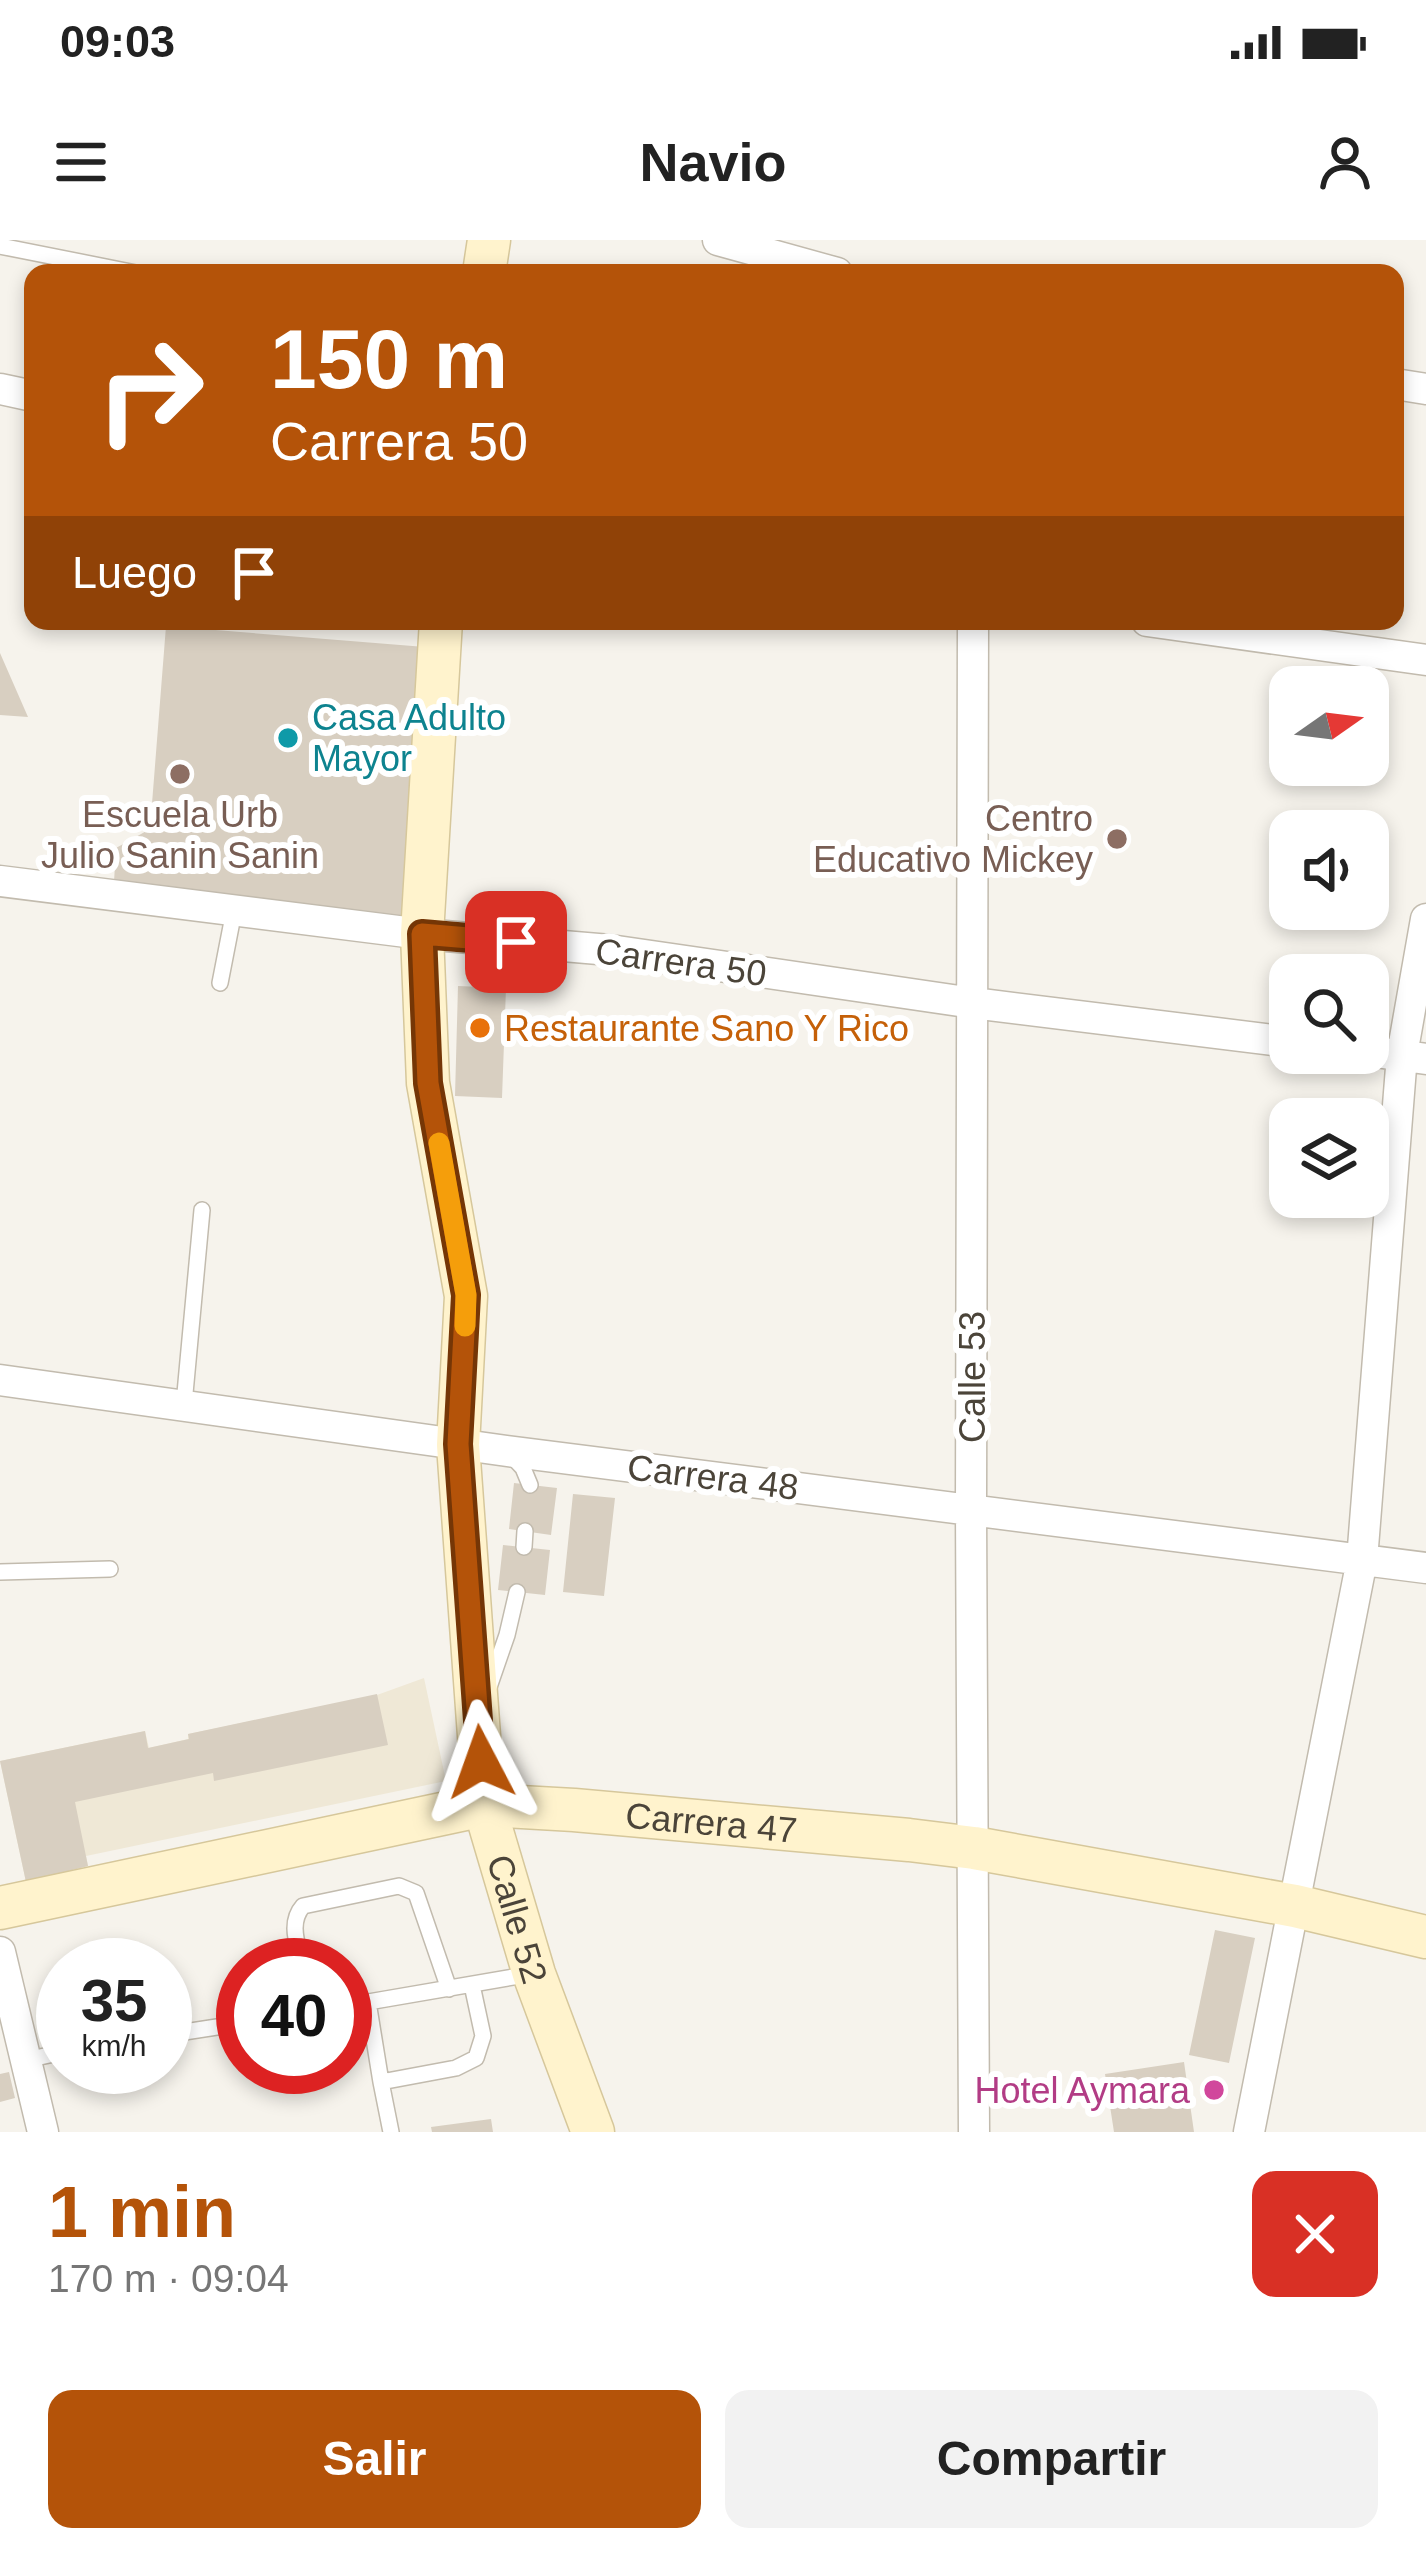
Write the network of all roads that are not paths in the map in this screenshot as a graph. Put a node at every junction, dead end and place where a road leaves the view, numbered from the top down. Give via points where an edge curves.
1 (718, 240) edge
2 (0, 247) edge
3 (89, 264) edge
4 (805, 264) edge
5 (440, 630) edge
6 (973, 630) edge
7 (1212, 630) edge
8 (1426, 660) edge
9 (0, 881) edge
10 (235, 911) junction
11 (1426, 919) edge
12 (422, 934) junction
13 (220, 983) dead end
14 (973, 1003) junction
15 (1269, 1039) edge
16 (1414, 1057) edge
17 (202, 1210) dead end
18 (0, 1380) edge
19 (184, 1404) junction
20 (458, 1444) junction
21 (506, 1451) junction
22 (530, 1485) dead end
23 (971, 1510) junction
24 (1362, 1560) junction
25 (1426, 1568) edge
26 (110, 1569) dead end
27 (0, 1572) edge
28 (517, 1592) dead end
29 (477, 1719) junction
30 (484, 1805) junction
31 (974, 1848) junction
32 (1295, 1906) junction
33 (0, 1908) edge
34 (1426, 1937) edge
35 (297, 1938) edge
36 (0, 1952) edge
37 (533, 1973) junction
38 (472, 1985) junction
39 (449, 1989) junction
40 (372, 2001) edge
41 (372, 2027) edge
42 (36, 2058) edge
43 (26, 2060) junction
44 (381, 2082) junction
45 (43, 2132) edge
46 (391, 2132) edge
47 (592, 2132) edge
48 (974, 2132) edge
49 (1249, 2132) edge

1 - 4 street
2 - 3 lane
5 - 12 street, Calle 52
6 - 14 street, Calle 53
7 - 8 street
9 - 10 street, Carrera 50
10 - 12 street, Carrera 50
10 - 13 lane
11 - 16 street
12 - 14 street, Carrera 50 via 610,950
12 - 20 street, Calle 52 via 428,1083 466,1295
14 - 15 street, Carrera 50
14 - 23 street, Calle 53
16 - 24 street
17 - 19 lane
18 - 19 street, Carrera 48
19 - 20 street, Carrera 48
20 - 21 street, Carrera 48
20 - 29 street, Calle 52
21 - 22 lane
21 - 23 street, Carrera 48
23 - 24 street, Carrera 48
23 - 31 street, Calle 53
24 - 25 street, Carrera 48
24 - 32 street
26 - 27 lane
28 - 29 lane
29 - 30 street, Calle 52
30 - 31 street, Carrera 47
30 - 33 street, Carrera 47
30 - 37 street, Calle 52
31 - 32 street, Carrera 47
31 - 48 street, Calle 53
32 - 34 street, Carrera 47
32 - 49 street
35 - 39 lane via 295,1915 303,1906 399,1886 416,1893
36 - 43 street
37 - 38 lane
37 - 47 street, Calle 52
38 - 39 lane
38 - 44 lane via 483,2036 476,2058
39 - 40 lane
41 - 44 lane
42 - 43 lane
43 - 45 street
44 - 46 lane

